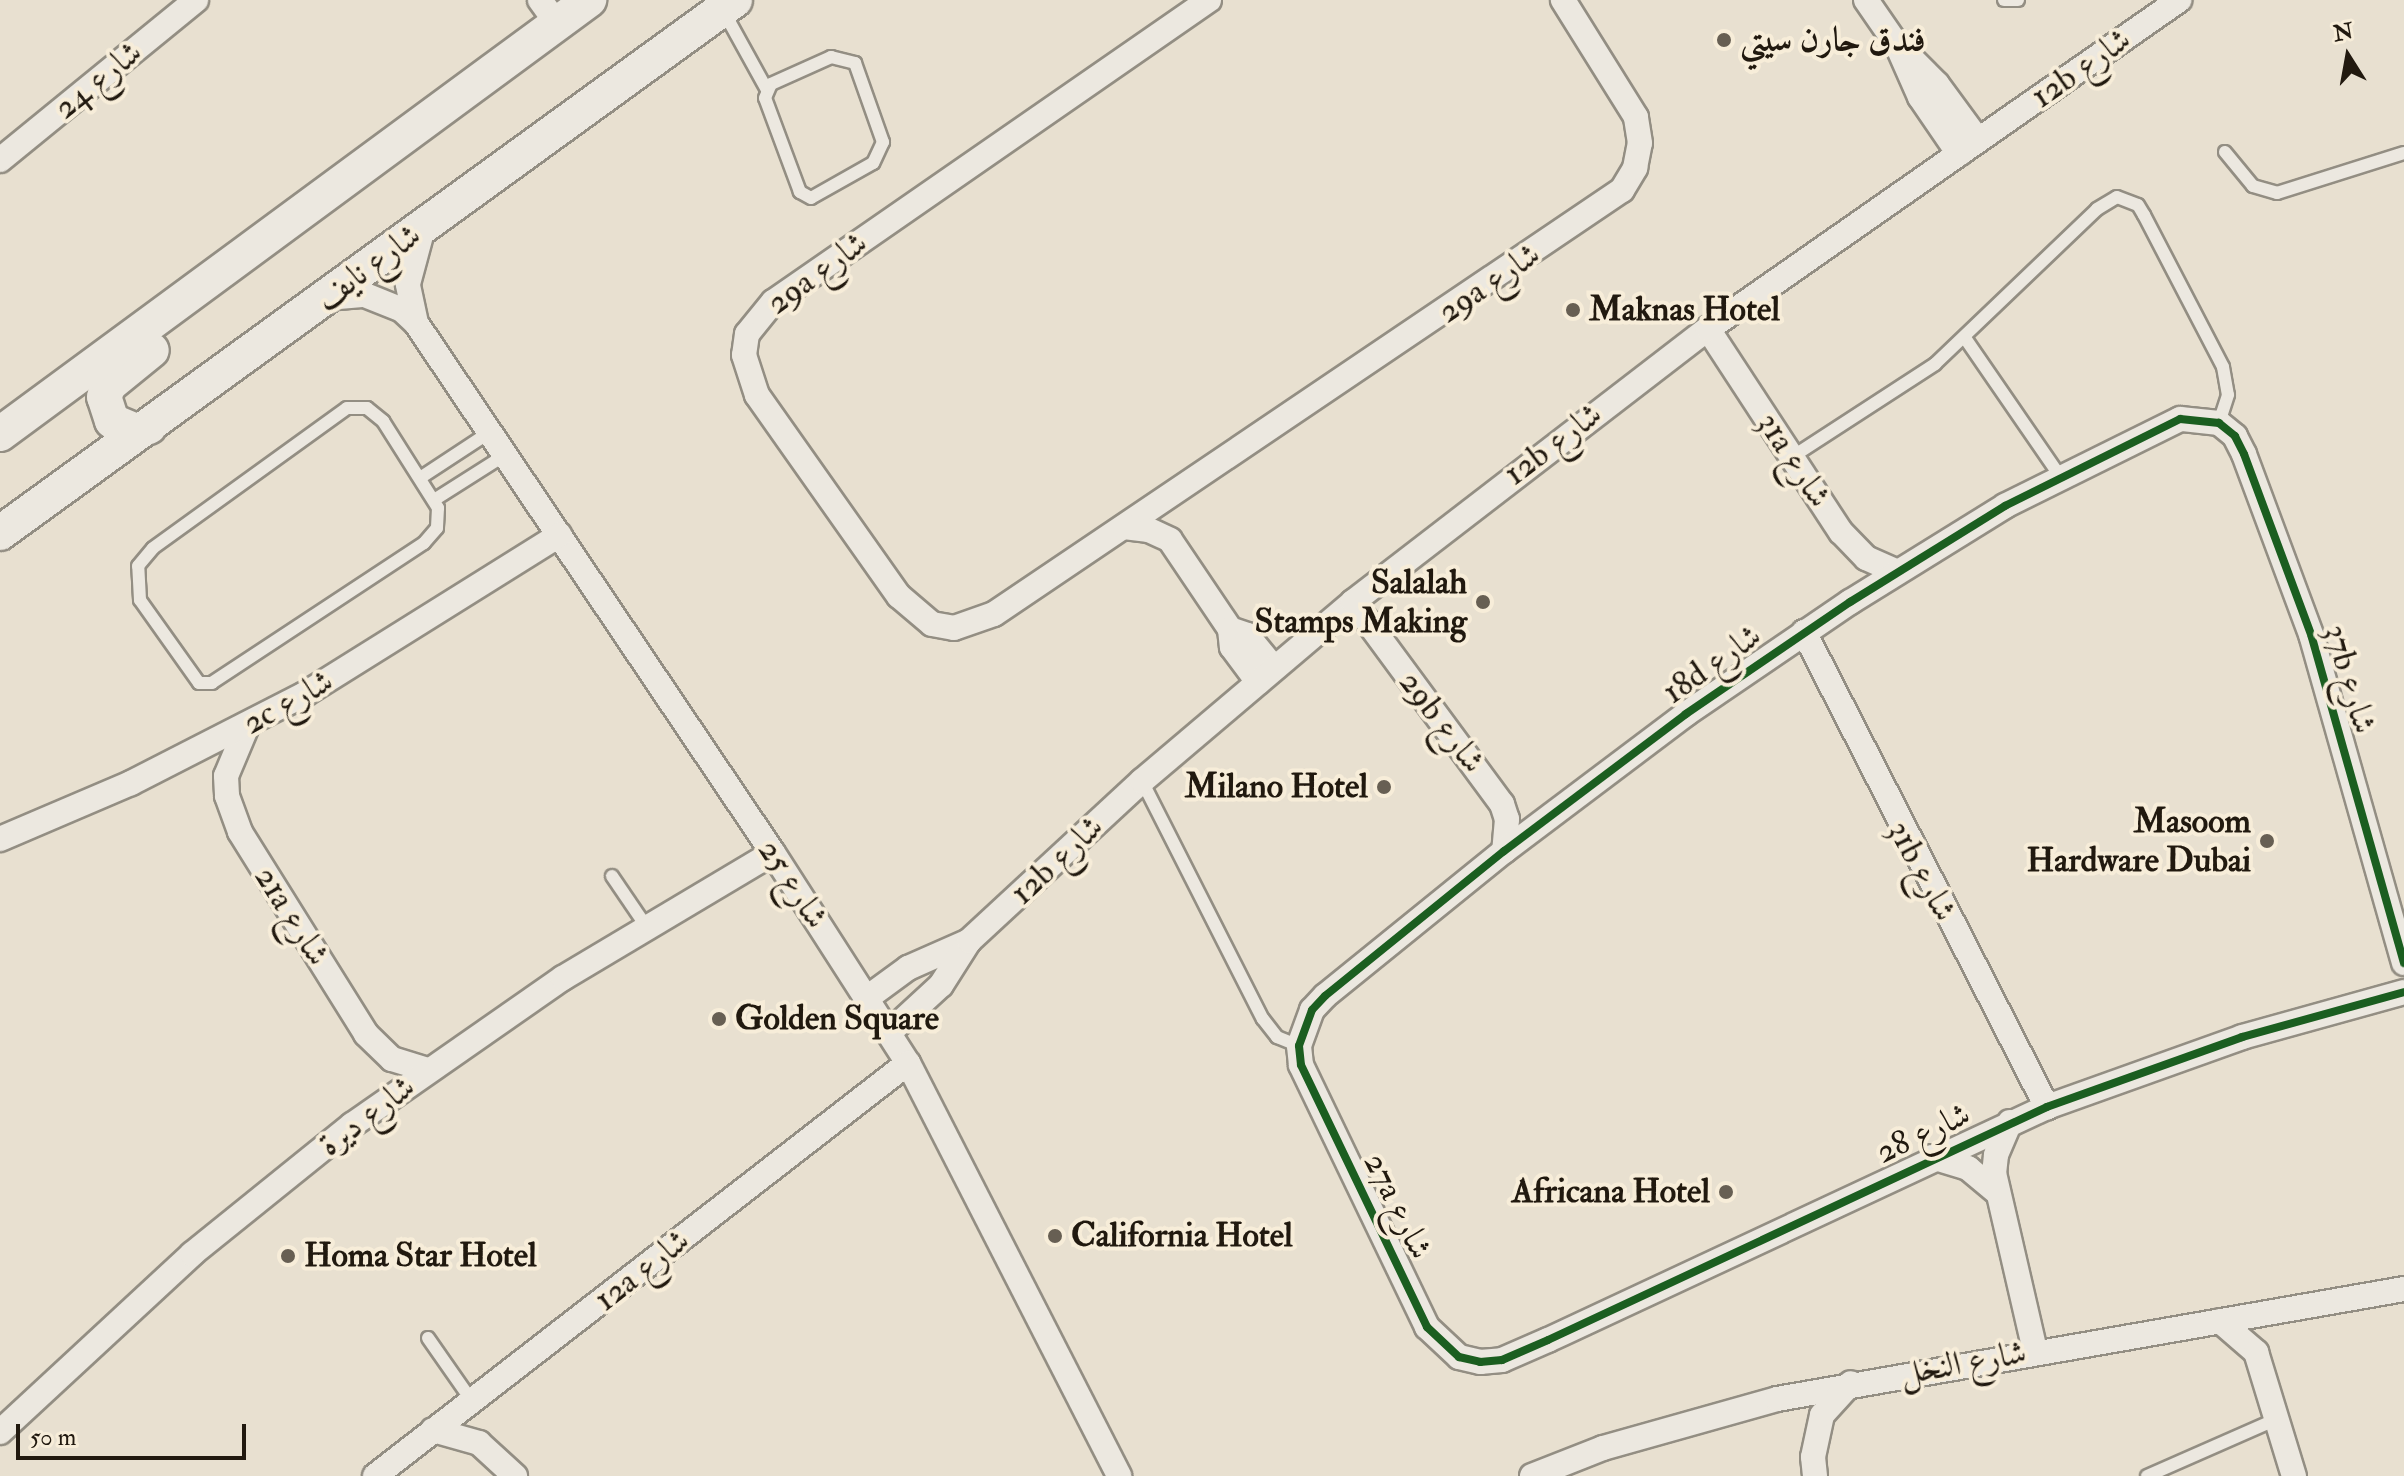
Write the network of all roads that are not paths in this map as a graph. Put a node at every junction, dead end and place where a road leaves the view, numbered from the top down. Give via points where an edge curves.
1 (196, 0) edge
2 (589, 0) edge
3 (1209, 0) edge
4 (1563, 0) edge
5 (1866, 0) edge
6 (2004, 0) edge
7 (2018, 0) edge
8 (2179, 0) edge
9 (728, 5) edge
10 (548, 12) edge
11 (767, 90) junction
12 (1968, 147) junction
13 (2225, 152) dead end
14 (2404, 153) edge
15 (0, 160) edge
16 (423, 228) junction
17 (262, 241) junction
18 (326, 298) junction
19 (416, 323) junction
20 (1708, 329) junction
21 (1965, 338) junction
22 (2219, 423) junction
23 (149, 427) junction
24 (490, 432) junction
25 (0, 434) edge
26 (505, 455) junction
27 (1792, 457) junction
28 (2060, 476) junction
29 (420, 478) junction
30 (1175, 493) junction
31 (434, 500) junction
32 (1124, 527) junction
33 (0, 533) edge
34 (559, 535) junction
35 (1170, 540) junction
36 (1897, 572) junction
37 (1353, 602) junction
38 (1804, 632) junction
39 (1266, 675) junction
40 (248, 725) junction
41 (1142, 781) junction
42 (0, 839) edge
43 (1504, 851) junction
44 (773, 853) junction
45 (612, 876) dead end
46 (646, 926) junction
47 (969, 941) junction
48 (2404, 963) edge
49 (2404, 992) edge
50 (867, 998) junction
51 (890, 1032) junction
52 (1299, 1046) junction
53 (908, 1063) junction
54 (428, 1070) junction
55 (2047, 1107) junction
56 (2010, 1122) junction
57 (1932, 1157) junction
58 (1997, 1192) junction
59 (2404, 1289) edge
60 (2286, 1308) junction
61 (2220, 1321) junction
62 (428, 1338) dead end
63 (2035, 1350) junction
64 (1480, 1362) joint
65 (2262, 1367) junction
66 (1851, 1383) junction
67 (472, 1401) junction
68 (28, 1404) junction
69 (0, 1407) edge
70 (2277, 1419) junction
71 (433, 1430) junction
72 (0, 1432) edge
73 (375, 1476) edge
74 (515, 1476) edge
75 (1119, 1476) edge
76 (1532, 1476) edge
77 (1815, 1476) edge
78 (2147, 1476) edge
79 (2294, 1476) edge

1 - 15 street, شارع 24
2 - 10 main road
3 - 32 street, 29a شارع via 773,302 747,334 747,376 775,420 899,596 932,624 975,624
4 - 30 street, 29a شارع via 1636,117 1638,155 1622,190
5 - 12 street via 1897,45 1920,97
6 - 7 lane
8 - 12 street, 12b شارع
9 - 11 lane
9 - 16 main road, شارع نايف
10 - 17 main road
11 - 11 lane via 766,106 805,197 861,172 880,153 883,130 860,70 848,57 831,57
12 - 20 street, 12b شارع
13 - 14 lane via 2253,186 2277,193
16 - 18 main road, شارع نايف
16 - 19 street, شارع 25 via 409,274
17 - 23 main road via 221,296 109,385 104,397 112,421 136,431
17 - 25 main road
18 - 19 street, شارع 25 via 365,295 402,310
18 - 23 main road, شارع نايف
19 - 24 street, شارع 25
20 - 27 street, 31a شارع
20 - 37 street, 12b شارع
21 - 22 lane via 2106,201 2128,199 2144,215 2223,367 2228,395
21 - 27 lane via 1903,387
21 - 28 lane
22 - 28 street, 18d شارع via 2180,419
22 - 48 street, 37b شارع via 2235,436 2244,454 2312,637
23 - 33 main road, شارع نايف
24 - 26 street, شارع 25
24 - 29 lane
26 - 31 lane
26 - 34 street, شارع 25
27 - 36 street, 31a شارع via 1852,546
28 - 36 street, 18d شارع
29 - 31 lane
29 - 31 lane via 376,413 347,408 144,555 136,589 188,675 199,683 212,683 424,543 439,518
30 - 32 street, 29a شارع
30 - 35 street
32 - 35 street
34 - 40 street, 2c شارع
34 - 44 street, شارع 25
35 - 39 street via 1230,629 1232,647
36 - 38 street, 18d شارع
37 - 39 street, 12b شارع
37 - 43 street, 29b شارع via 1502,804 1507,819
38 - 43 street, 18d شارع
38 - 55 street, 31b شارع
39 - 41 street, 12b شارع
40 - 42 street, 2c شارع
40 - 54 street, 21a شارع via 226,776 240,832 366,1034 392,1059
41 - 47 street, 12b شارع
41 - 52 lane via 1263,1019 1277,1037
43 - 52 street, 18d شارع via 1325,996 1302,1027
44 - 46 street, شارع ديرة
44 - 50 street, شارع 25
45 - 46 lane
46 - 54 street, شارع ديرة
47 - 50 street, 12b شارع via 908,968
47 - 51 street, 12b شارع via 941,985
49 - 55 street, شارع 28 via 2242,1037
50 - 51 street, شارع 25
51 - 53 street, شارع 25
52 - 64 street, 27a شارع via 1301,1065 1427,1327 1441,1345
53 - 67 street, 12a شارع
53 - 75 street, شارع 25
54 - 68 street, شارع ديرة via 203,1245
55 - 56 street, شارع 28
56 - 57 street, شارع 28
56 - 58 street via 1996,1155
57 - 58 street via 1968,1168
57 - 64 street, شارع 28 via 1548,1340 1502,1360
58 - 63 street
59 - 60 street, شارع النخل
60 - 61 street, شارع النخل
60 - 65 street via 2268,1334
61 - 63 street, شارع النخل
61 - 65 street via 2247,1340
62 - 67 lane
63 - 66 street, شارع النخل
65 - 70 street
66 - 76 street, شارع النخل via 1689,1421
66 - 77 street via 1822,1415 1815,1436
67 - 71 street, 12a شارع
68 - 69 street
68 - 72 street, شارع ديرة
70 - 78 lane
70 - 79 street
71 - 73 street, 12a شارع
71 - 74 street via 479,1443

